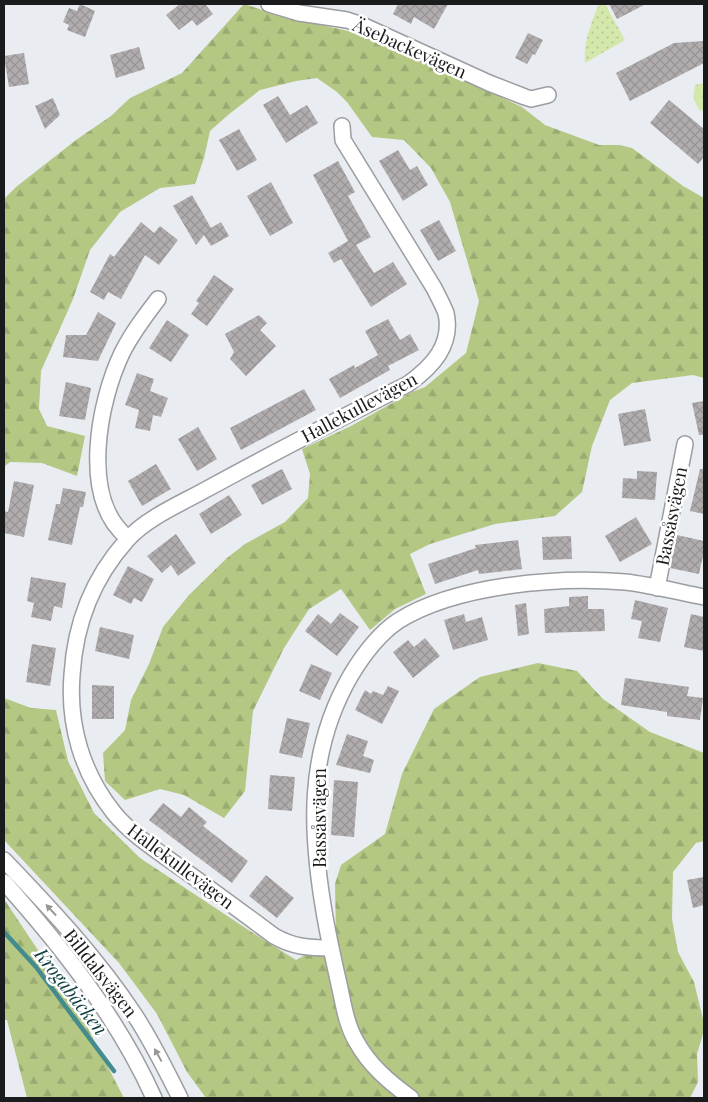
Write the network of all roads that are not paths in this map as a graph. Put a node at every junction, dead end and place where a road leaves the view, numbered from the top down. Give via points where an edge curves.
1 (269, 4) edge
2 (548, 95) dead end
3 (342, 126) dead end
4 (158, 299) dead end
5 (685, 444) dead end
6 (128, 538) junction
7 (657, 588) junction
8 (704, 597) edge
9 (4, 860) edge
10 (4, 882) edge
11 (331, 948) junction
12 (154, 1098) edge
13 (180, 1098) edge
14 (411, 1098) edge

1 - 2 street, Äsebackevägen via 362,25 531,99
3 - 6 street, Hallekullevägen via 343,140 434,288 445,312 446,340 440,355 424,373 408,384 225,479 159,516
4 - 6 street via 136,328 110,382 98,447 100,490 105,506 114,524
5 - 7 street, Bassåsvägen
6 - 11 street, Hallekullevägen via 89,596 76,642 71,706 76,738 86,767 115,814 137,836 280,939 307,948
7 - 8 street, Bassåsvägen
7 - 11 street, Bassåsvägen via 596,580 503,586 428,606 398,622 379,638 343,689 328,724 318,763 315,847
13 -> 9 street, Billdalsvägen via 148,1038 116,988 59,919
10 - 12 street, Billdalsvägen via 91,991 116,1028
11 - 14 street, Bassåsvägen via 354,1038 379,1073

